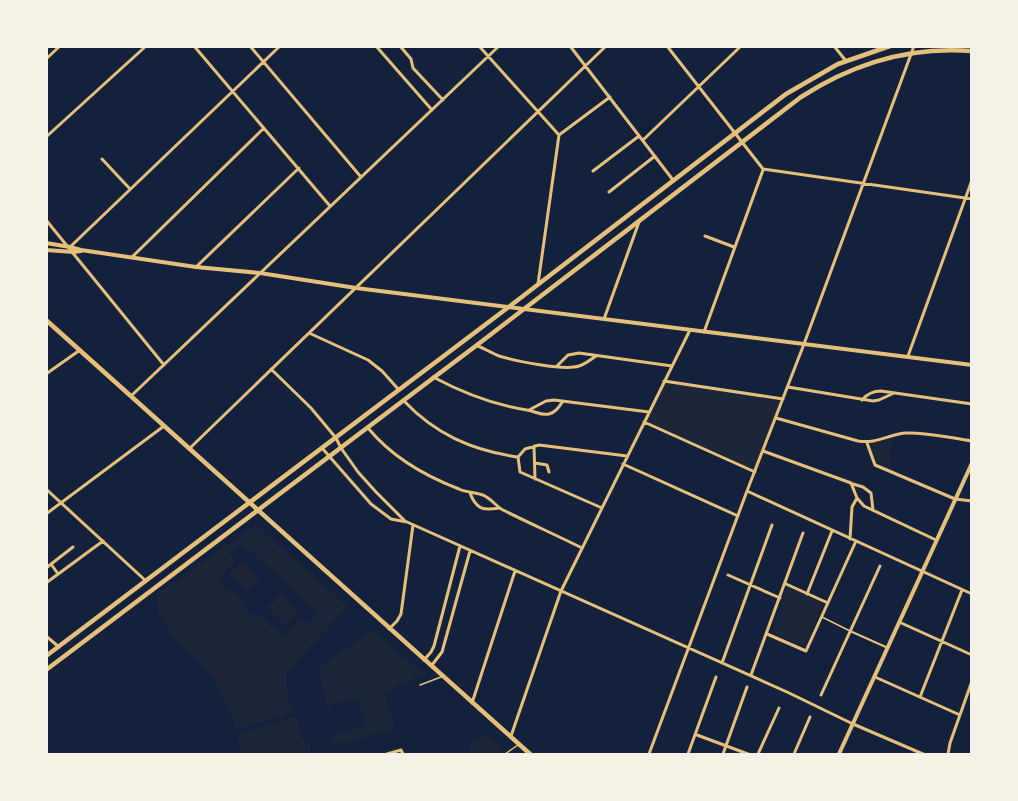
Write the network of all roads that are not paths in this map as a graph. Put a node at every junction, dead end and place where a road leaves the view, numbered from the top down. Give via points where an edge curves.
1 (60, 46) edge
2 (146, 46) edge
3 (194, 46) edge
4 (250, 46) edge
5 (280, 46) edge
6 (376, 46) edge
7 (400, 46) edge
8 (479, 46) edge
9 (499, 46) edge
10 (570, 46) edge
11 (606, 46) edge
12 (667, 46) edge
13 (741, 46) edge
14 (834, 46) edge
15 (890, 46) edge
16 (914, 46) edge
17 (972, 51) edge
18 (912, 53) junction
19 (488, 56) junction
20 (46, 59) edge
21 (846, 61) junction
22 (264, 62) junction
23 (586, 66) junction
24 (699, 87) junction
25 (232, 92) junction
26 (610, 97) junction
27 (443, 100) junction
28 (432, 110) junction
29 (538, 112) junction
30 (264, 128) junction
31 (735, 133) junction
32 (560, 135) junction
33 (639, 136) junction
34 (46, 137) edge
35 (643, 140) junction
36 (742, 142) junction
37 (655, 156) junction
38 (102, 159) dead end
39 (299, 168) junction
40 (763, 169) junction
41 (593, 171) dead end
42 (361, 177) junction
43 (673, 180) junction
44 (972, 180) edge
45 (864, 184) junction
46 (130, 189) junction
47 (609, 192) dead end
48 (965, 198) junction
49 (972, 199) edge
50 (330, 207) junction
51 (46, 220) edge
52 (640, 220) junction
53 (705, 236) dead end
54 (46, 243) edge
55 (70, 247) junction
56 (734, 247) junction
57 (46, 250) edge
58 (81, 250) junction
59 (74, 252) junction
60 (132, 257) junction
61 (196, 267) junction
62 (260, 273) junction
63 (538, 284) junction
64 (356, 288) junction
65 (510, 306) junction
66 (524, 309) junction
67 (604, 319) junction
68 (46, 320) edge
69 (690, 330) junction
70 (704, 332) junction
71 (309, 333) junction
72 (804, 344) junction
73 (477, 345) junction
74 (80, 350) junction
75 (596, 356) junction
76 (908, 356) junction
77 (164, 365) junction
78 (972, 365) edge
79 (557, 366) junction
80 (672, 366) junction
81 (271, 369) junction
82 (46, 375) edge
83 (434, 377) junction
84 (664, 381) junction
85 (788, 387) junction
86 (399, 390) junction
87 (894, 393) junction
88 (131, 396) junction
89 (783, 399) junction
90 (403, 400) junction
91 (862, 400) junction
92 (563, 401) junction
93 (972, 404) edge
94 (529, 410) junction
95 (649, 412) junction
96 (776, 418) junction
97 (644, 422) junction
98 (164, 426) junction
99 (368, 428) junction
100 (336, 438) junction
101 (972, 441) edge
102 (867, 443) junction
103 (534, 446) junction
104 (322, 448) junction
105 (341, 448) junction
106 (189, 449) junction
107 (763, 451) junction
108 (627, 456) junction
109 (329, 457) junction
110 (518, 457) junction
111 (534, 463) junction
112 (972, 463) edge
113 (623, 464) junction
114 (549, 472) dead end
115 (755, 472) junction
116 (535, 479) junction
117 (851, 483) junction
118 (46, 489) edge
119 (747, 491) junction
120 (470, 493) junction
121 (857, 498) junction
122 (955, 499) junction
123 (972, 501) edge
124 (61, 503) junction
125 (249, 503) junction
126 (500, 508) junction
127 (602, 508) junction
128 (258, 510) junction
129 (873, 510) junction
130 (46, 514) edge
131 (738, 516) junction
132 (406, 522) junction
133 (413, 525) junction
134 (772, 525) dead end
135 (832, 530) junction
136 (803, 534) dead end
137 (850, 539) junction
138 (936, 540) junction
139 (103, 541) junction
140 (856, 542) junction
141 (460, 546) junction
142 (73, 547) dead end
143 (582, 548) junction
144 (470, 551) junction
145 (51, 564) junction
146 (880, 566) dead end
147 (46, 568) edge
148 (516, 571) junction
149 (922, 572) junction
150 (58, 574) junction
151 (728, 575) dead end
152 (147, 581) junction
153 (46, 583) edge
154 (785, 584) junction
155 (750, 585) junction
156 (962, 590) junction
157 (561, 591) junction
158 (807, 594) junction
159 (972, 594) edge
160 (780, 598) junction
161 (828, 603) junction
162 (821, 617) junction
163 (899, 622) junction
164 (389, 629) junction
165 (850, 631) junction
166 (767, 634) junction
167 (46, 636) edge
168 (942, 642) junction
169 (59, 647) junction
170 (689, 648) junction
171 (888, 648) junction
172 (972, 655) edge
173 (46, 656) edge
174 (424, 660) junction
175 (722, 663) junction
176 (430, 666) junction
177 (46, 670) edge
178 (442, 676) junction
179 (717, 676) dead end
180 (751, 676) junction
181 (875, 677) junction
182 (972, 681) edge
183 (420, 686) dead end
184 (747, 687) dead end
185 (821, 694) dead end
186 (920, 697) junction
187 (472, 704) junction
188 (779, 708) dead end
189 (960, 715) junction
190 (810, 717) dead end
191 (853, 724) junction
192 (696, 734) junction
193 (511, 737) junction
194 (519, 745) junction
195 (726, 746) junction
196 (387, 754) edge
197 (403, 754) edge
198 (505, 754) edge
199 (530, 754) edge
200 (650, 754) edge
201 (688, 754) edge
202 (723, 754) edge
203 (748, 754) edge
204 (758, 754) edge
205 (794, 754) edge
206 (839, 754) edge
207 (923, 754) edge
208 (948, 754) edge

1 - 20 street
2 - 34 street
3 - 25 street
4 - 22 street
5 - 22 street
6 - 28 street
7 - 27 street via 413,68
8 - 19 street
9 - 19 street
10 - 23 street
11 - 23 street
12 - 24 street
13 - 24 street
14 - 21 street
15 - 21 main road
16 - 18 street
17 - 18 main road
18 - 36 main road via 871,63 827,81
18 - 45 street
19 - 27 street
19 - 29 street
21 - 31 main road via 786,94
22 - 25 street
22 - 42 street
23 - 26 street
23 - 29 street
24 - 31 street
24 - 35 street
25 - 30 street
25 - 46 street
26 - 32 street
26 - 33 street
27 - 28 street
28 - 42 street
29 - 32 street
29 - 64 street
30 - 39 street
30 - 60 street
31 - 36 street
31 - 43 main road
32 - 63 street
33 - 35 street
33 - 41 street
35 - 37 street
36 - 40 street
36 - 52 main road
37 - 43 street
37 - 47 street
38 - 46 street
39 - 50 street
39 - 61 street
40 - 45 street
40 - 56 street
42 - 50 street
43 - 63 main road
44 - 48 street
45 - 48 street
45 - 72 street
46 - 55 street
48 - 49 street
48 - 76 street
50 - 62 street
51 - 55 street
52 - 66 main road
52 - 67 street
53 - 56 street
54 - 55 street
55 - 58 street
55 - 59 street
56 - 70 street
57 - 59 street
58 - 59 street
58 - 60 street
59 - 77 street
60 - 61 street
61 - 62 street
62 - 64 street
62 - 77 street
63 - 65 main road
64 - 65 street
64 - 71 street
65 - 66 street
65 - 86 main road
66 - 67 street
66 - 73 main road
67 - 69 street
68 - 74 main road
69 - 70 street
69 - 80 street
70 - 72 street
71 - 81 street
71 - 86 street via 368,360
72 - 76 street
72 - 85 street
73 - 79 street via 513,360
73 - 83 main road
74 - 82 street
74 - 88 main road
75 - 79 street via 578,366
75 - 79 street via 571,353
75 - 80 street
76 - 78 street
77 - 88 street
80 - 84 street
81 - 100 street
81 - 106 street
83 - 90 main road
83 - 94 street via 488,401
84 - 89 street
84 - 95 street
85 - 89 street
85 - 91 street
86 - 100 main road
87 - 91 street via 879,400
87 - 91 street via 874,392
87 - 93 street
88 - 98 main road
89 - 96 street
90 - 99 main road
90 - 110 street via 432,426 454,439
92 - 94 street via 546,402
92 - 94 street via 552,413
92 - 95 street
95 - 97 street
96 - 102 street
96 - 107 street
97 - 108 street
97 - 115 street
98 - 106 main road
98 - 124 street
99 - 105 main road
99 - 120 street via 411,465
100 - 104 main road
100 - 105 street
101 - 102 street via 907,433
102 - 122 street via 875,465
103 - 108 street
103 - 110 street
103 - 111 street
104 - 109 street
104 - 125 main road
105 - 109 main road
105 - 132 street via 358,472
106 - 125 main road
107 - 115 street
107 - 117 street
108 - 113 street
109 - 128 main road
109 - 132 street via 381,513
110 - 116 street via 520,472
111 - 114 street via 548,465
111 - 116 street
112 - 122 street
113 - 127 street
113 - 131 street
115 - 119 street
116 - 127 street
117 - 121 street
117 - 129 street via 871,493
118 - 124 street
119 - 131 street
119 - 135 street
120 - 126 street via 485,496
120 - 126 street via 479,507
121 - 129 street
121 - 137 street via 852,507
122 - 123 street
122 - 138 street
124 - 130 street
124 - 139 street
125 - 128 main road
125 - 152 main road
126 - 143 street
127 - 143 street
128 - 164 main road
128 - 177 main road
129 - 138 street
131 - 170 street
132 - 133 street
133 - 141 street
133 - 164 street via 401,614
134 - 155 street
135 - 137 street
135 - 158 street
136 - 154 street
137 - 140 street
138 - 149 street
139 - 150 street
139 - 152 street
140 - 149 street
140 - 161 street
141 - 144 street
141 - 174 street via 434,646
142 - 145 street
143 - 157 street
144 - 148 street
144 - 176 street via 442,652
145 - 147 street
145 - 150 street
146 - 165 street
148 - 157 street
148 - 187 street
149 - 156 street
149 - 163 street
150 - 153 street
151 - 155 street
152 - 169 main road
154 - 158 street
154 - 160 street
155 - 160 street
155 - 175 street
156 - 159 street
156 - 168 street
157 - 170 street
157 - 193 street
158 - 161 street
160 - 166 street
161 - 162 street
162 - 165 lane
162 - 166 street via 806,651
163 - 168 street
163 - 171 street
164 - 174 main road
165 - 171 street
165 - 185 street
166 - 180 street
167 - 169 street
168 - 172 street
168 - 186 street
169 - 173 main road
170 - 175 street
170 - 200 street
171 - 181 street
174 - 176 main road
175 - 180 street
176 - 178 main road
178 - 183 lane
178 - 187 main road
179 - 192 street
180 - 191 street
181 - 186 street
181 - 191 street
182 - 189 street
184 - 195 street
186 - 189 street
187 - 193 main road
188 - 204 street
189 - 208 street
190 - 205 street
191 - 206 street
191 - 207 street
192 - 195 street
192 - 201 street
193 - 194 main road
194 - 198 lane
194 - 199 main road
195 - 202 street
195 - 203 street
196 - 197 street via 401,750

